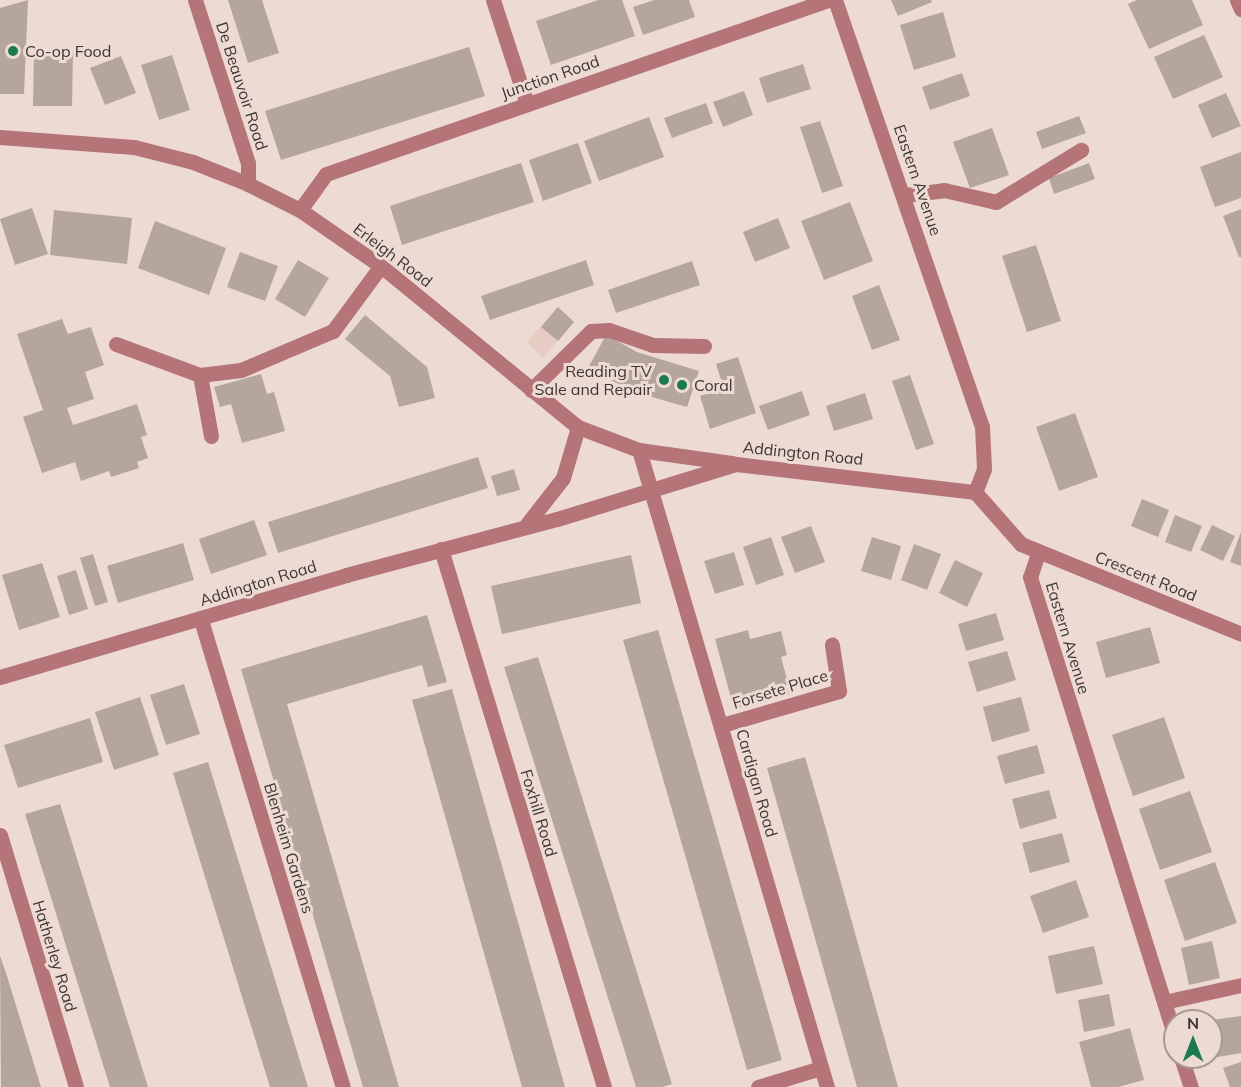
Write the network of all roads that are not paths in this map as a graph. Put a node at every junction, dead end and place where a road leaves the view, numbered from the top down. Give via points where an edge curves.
1 (195, 0) edge
2 (493, 0) edge
3 (828, 0) edge
4 (835, 0) edge
5 (1237, 0) edge
6 (1241, 9) edge
7 (527, 104) junction
8 (0, 137) edge
9 (1081, 150) dead end
10 (248, 184) junction
11 (905, 195) junction
12 (300, 210) junction
13 (381, 266) junction
14 (116, 344) dead end
15 (704, 346) dead end
16 (200, 375) junction
17 (531, 390) junction
18 (578, 427) junction
19 (211, 436) dead end
20 (639, 450) junction
21 (736, 464) junction
22 (651, 490) junction
23 (975, 492) junction
24 (527, 524) junction
25 (441, 549) junction
26 (1038, 553) junction
27 (201, 620) junction
28 (1241, 634) edge
29 (832, 645) dead end
30 (0, 677) edge
31 (722, 725) junction
32 (0, 835) edge
33 (1241, 985) edge
34 (1164, 1002) junction
35 (1166, 1009) edge
36 (821, 1068) junction
37 (1185, 1069) edge
38 (76, 1087) edge
39 (343, 1087) edge
40 (604, 1087) edge
41 (758, 1087) edge
42 (827, 1087) edge
43 (1191, 1087) edge

1 - 10 street, De Beauvoir Road via 248,163
2 - 7 street
3 - 7 street, Junction Road
4 - 11 street, Eastern Avenue
5 - 6 street
7 - 12 street, Junction Road via 326,174
8 - 10 street, Erleigh Road via 134,147 193,162
9 - 11 street via 996,202 944,190
10 - 12 street, Erleigh Road
11 - 23 street, Eastern Avenue via 982,426 984,469
12 - 13 street, Erleigh Road
13 - 16 street via 333,331 241,370
13 - 17 street, Erleigh Road
14 - 16 street
15 - 17 street via 653,345 609,330 591,331
16 - 19 street
17 - 18 street, Erleigh Road
18 - 20 street, Erleigh Road
18 - 24 street via 563,478
20 - 21 street, Erleigh Road
20 - 22 street, Cardigan Road
21 - 22 street, Addington Road
21 - 23 street, Addington Road
22 - 24 street, Addington Road
22 - 31 street, Cardigan Road
23 - 26 street via 1021,544
24 - 25 street, Addington Road
25 - 27 street, Addington Road
25 - 40 street, Foxhill Road
26 - 28 street, Crescent Road
26 - 34 street, Eastern Avenue via 1030,578
27 - 30 street, Addington Road
27 - 39 street, Blenheim Gardens
29 - 31 street, Forsete Place via 839,691
31 - 36 street, Cardigan Road
32 - 38 street, Hatherley Road
33 - 34 street
34 - 35 street, Eastern Avenue
36 - 41 street
36 - 42 street, Cardigan Road
37 - 43 street

